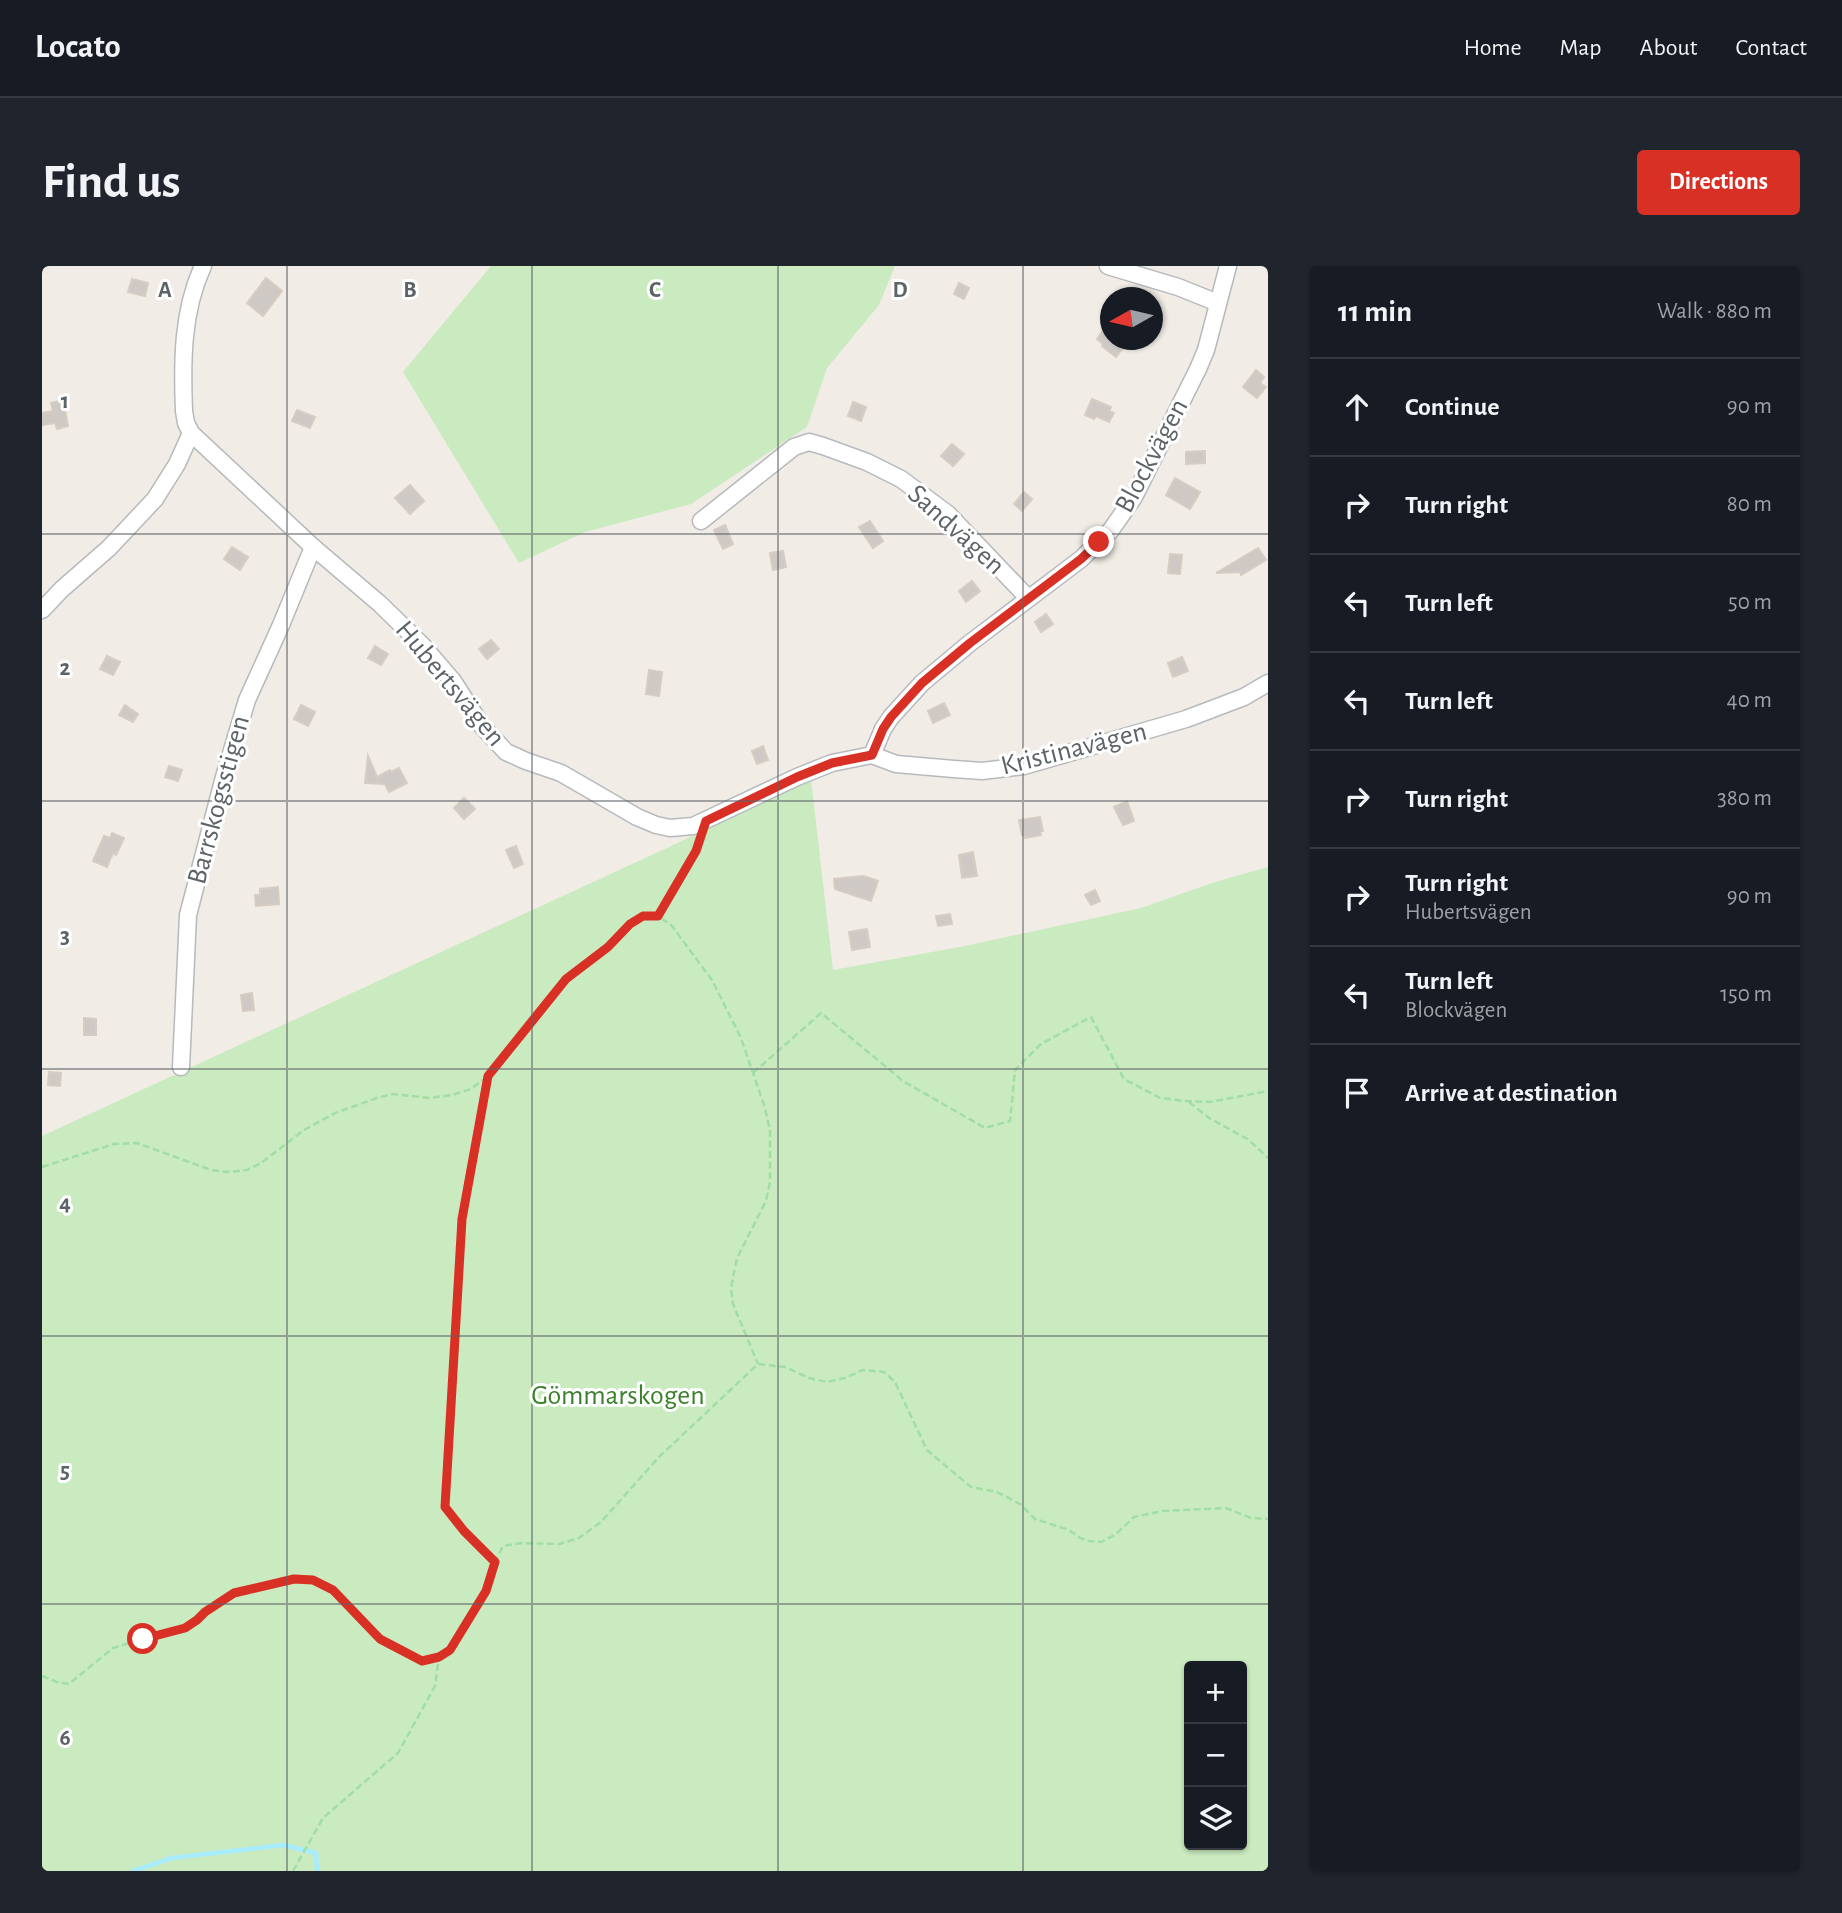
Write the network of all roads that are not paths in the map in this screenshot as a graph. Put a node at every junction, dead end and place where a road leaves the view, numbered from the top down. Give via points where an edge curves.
1 (203, 266) edge
2 (1108, 266) edge
3 (1228, 266) edge
4 (1218, 303) junction
5 (191, 433) junction
6 (701, 521) dead end
7 (313, 547) junction
8 (1028, 598) junction
9 (42, 610) edge
10 (1268, 683) edge
11 (872, 755) junction
12 (181, 1067) dead end

1 - 5 street via 185,341 184,411
2 - 4 street
3 - 4 street, Blockvägen
4 - 8 street, Blockvägen via 1198,369 1134,497 1099,542
5 - 7 street, Hubertsvägen
5 - 9 street via 155,499
6 - 8 street, Sandvägen via 794,447 809,442 901,479 948,514
7 - 11 street, Hubertsvägen via 422,645 506,751 561,773 656,825 681,828 706,821 832,763
7 - 12 street, Barrskogsstigen via 247,700 223,777 188,915
8 - 11 street, Blockvägen via 922,683 891,717
10 - 11 street, Kristinavägen via 1186,719 1024,766 954,769 896,764

